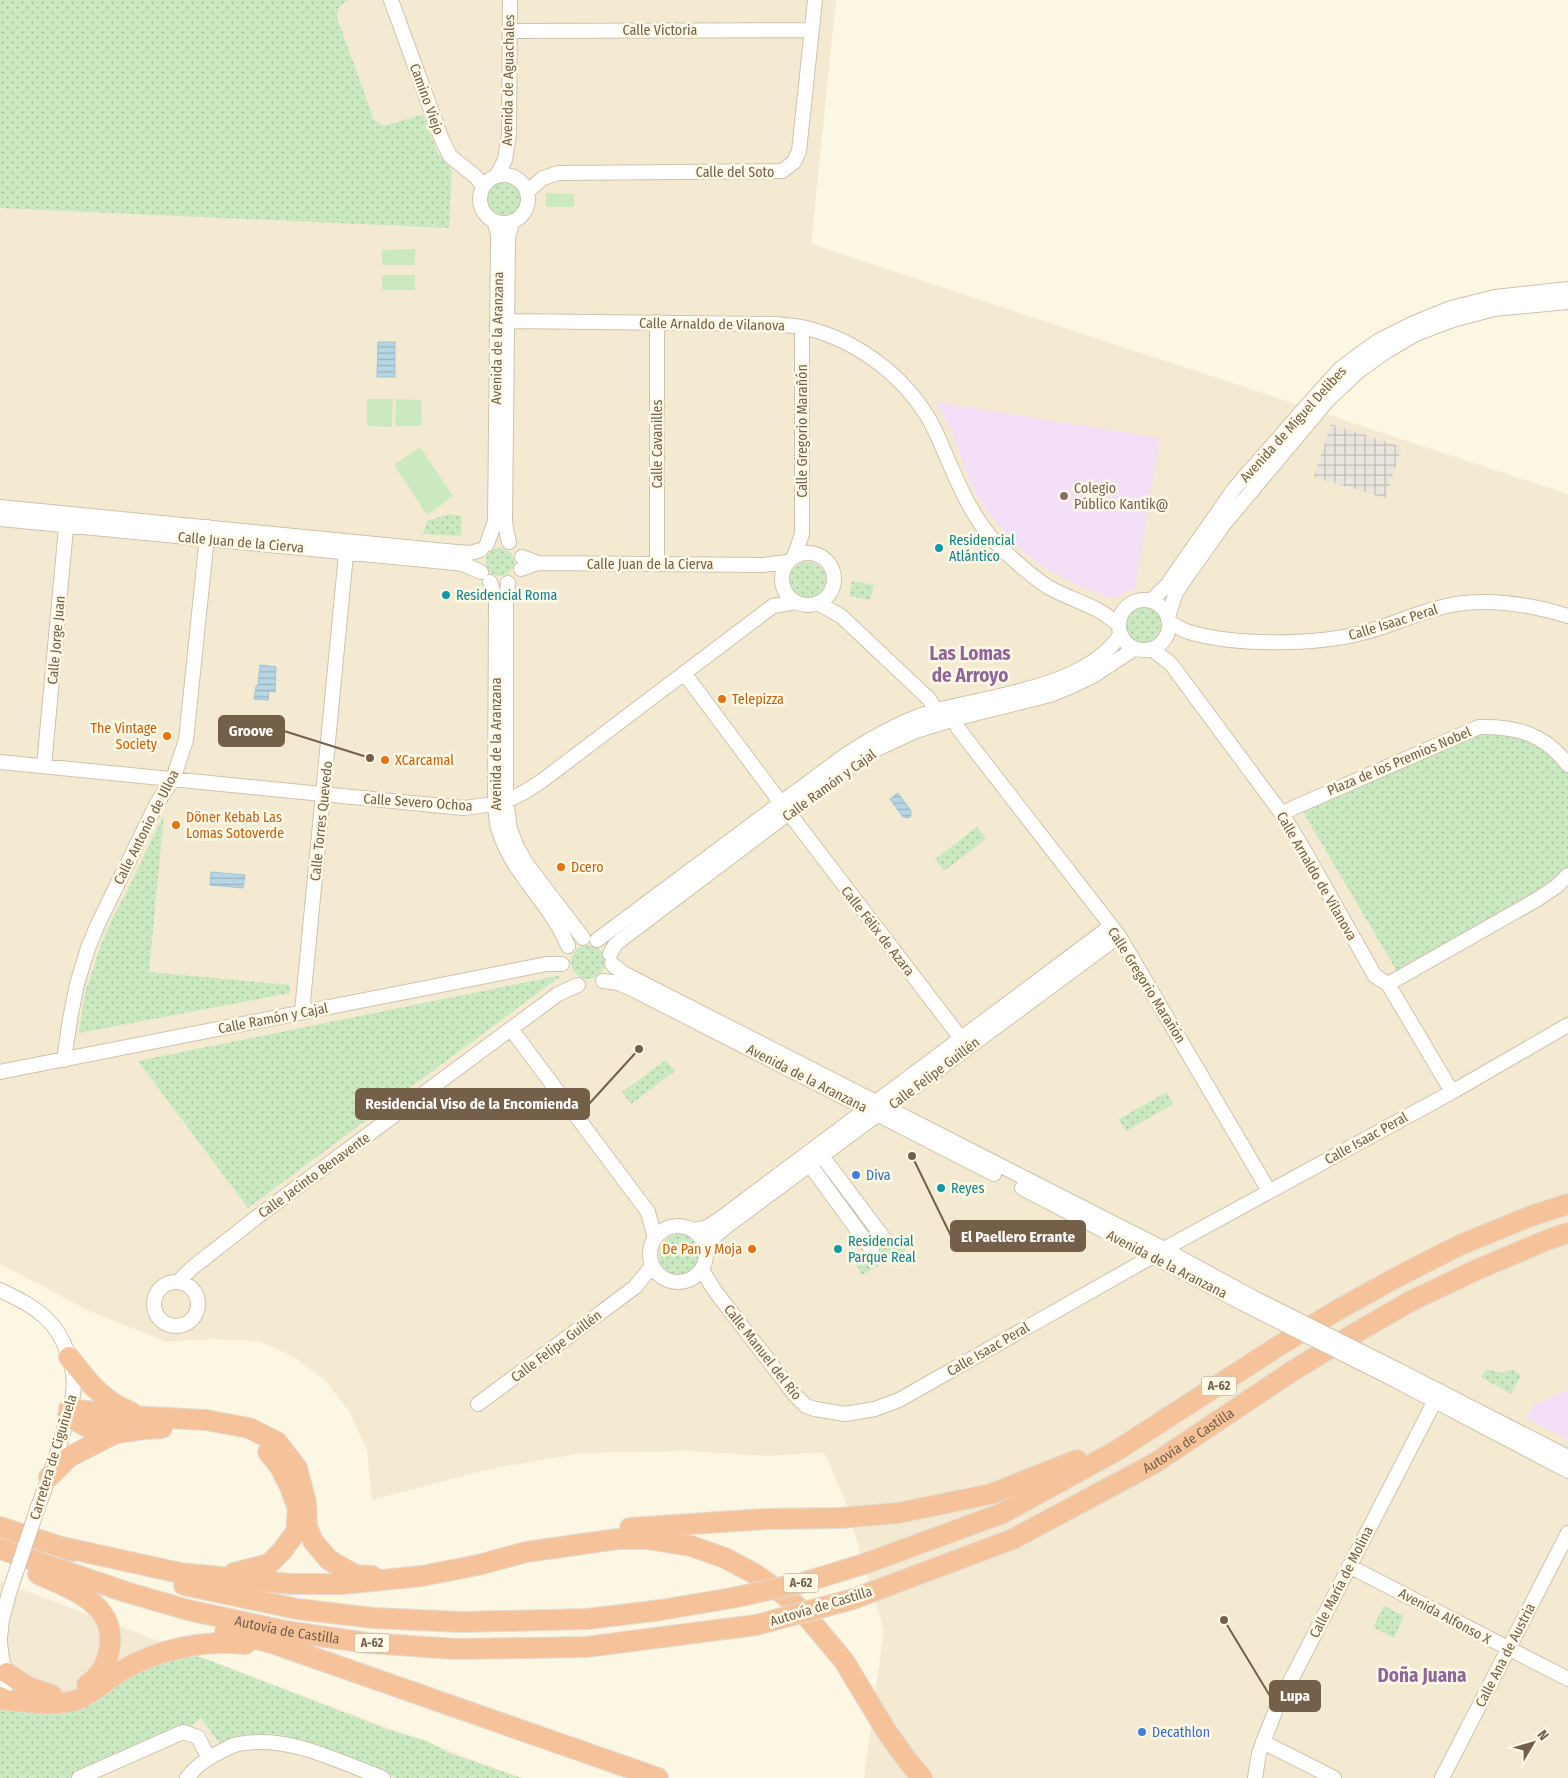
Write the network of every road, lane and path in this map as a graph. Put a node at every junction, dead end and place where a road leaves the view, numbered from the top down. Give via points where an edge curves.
1 (391, 0) edge
2 (510, 0) edge
3 (815, 0) edge
4 (811, 30) junction
5 (509, 31) junction
6 (503, 175) junction
7 (483, 186) junction
8 (526, 187) junction
9 (494, 221) junction
10 (512, 222) junction
11 (1568, 289) edge
12 (1568, 302) edge
13 (502, 321) junction
14 (658, 322) junction
15 (802, 327) junction
16 (0, 507) edge
17 (0, 519) edge
18 (67, 520) junction
19 (207, 533) junction
20 (802, 534) junction
21 (509, 542) junction
22 (347, 547) junction
23 (484, 547) junction
24 (814, 554) junction
25 (522, 563) junction
26 (657, 565) junction
27 (787, 570) junction
28 (486, 577) junction
29 (508, 583) junction
30 (831, 590) junction
31 (1151, 601) junction
32 (796, 602) junction
33 (817, 603) junction
34 (773, 606) junction
35 (841, 616) junction
36 (1568, 616) edge
37 (1168, 619) junction
38 (1120, 624) junction
39 (1188, 632) junction
40 (1161, 643) junction
41 (1134, 649) junction
42 (684, 673) junction
43 (936, 710) junction
44 (954, 719) junction
45 (0, 762) edge
46 (1568, 765) edge
47 (44, 766) junction
48 (173, 779) junction
49 (324, 794) junction
50 (500, 803) junction
51 (785, 808) junction
52 (1282, 814) junction
53 (1568, 875) edge
54 (1115, 931) junction
55 (590, 939) junction
56 (565, 955) junction
57 (611, 959) junction
58 (603, 981) junction
59 (573, 982) junction
60 (1388, 984) junction
61 (302, 1012) junction
62 (1568, 1025) edge
63 (511, 1029) junction
64 (964, 1043) junction
65 (64, 1060) junction
66 (0, 1072) edge
67 (1452, 1092) junction
68 (877, 1108) junction
69 (822, 1156) junction
70 (810, 1165) junction
71 (1270, 1191) junction
72 (1568, 1204) edge
73 (648, 1212) junction
74 (672, 1226) junction
75 (694, 1230) junction
76 (1568, 1233) edge
77 (655, 1238) junction
78 (886, 1241) dead end
79 (1568, 1246) edge
80 (872, 1250) dead end
81 (707, 1251) junction
82 (1158, 1252) junction
83 (652, 1266) junction
84 (702, 1270) junction
85 (663, 1278) junction
86 (690, 1280) junction
87 (185, 1284) dead end
88 (635, 1287) junction
89 (0, 1290) edge
90 (715, 1290) junction
91 (69, 1357) junction
92 (1220, 1385) junction
93 (1438, 1396) junction
94 (478, 1404) dead end
95 (815, 1410) joint
96 (69, 1413) junction
97 (142, 1416) junction
98 (116, 1433) junction
99 (1568, 1457) edge
100 (1155, 1463) junction
101 (1568, 1470) edge
102 (49, 1477) junction
103 (0, 1527) edge
104 (1568, 1532) edge
105 (62, 1547) junction
106 (0, 1549) edge
107 (526, 1552) junction
108 (8, 1561) edge
109 (1349, 1566) junction
110 (212, 1577) junction
111 (398, 1579) junction
112 (9, 1593) junction
113 (0, 1612) edge
114 (0, 1640) edge
115 (1508, 1649) junction
116 (319, 1659) junction
117 (4, 1670) edge
118 (1568, 1679) edge
119 (0, 1695) edge
120 (1263, 1742) junction
121 (208, 1757) junction
122 (80, 1778) edge
123 (187, 1778) edge
124 (383, 1778) edge
125 (658, 1778) edge
126 (922, 1778) edge
127 (1255, 1778) edge
128 (1334, 1778) edge
129 (1442, 1778) edge

1 - 7 street, Camino Viejo via 442,140 450,156
2 - 5 street, Avenida de Aguachales
3 - 4 street, Calle del Soto
4 - 5 street, Calle Victoria
4 - 8 street, Calle del Soto via 799,151 794,162 782,172 558,173 549,174
5 - 6 street, Avenida de Aguachales via 509,134
6 - 7 street via 489,179
6 - 8 street via 518,178
7 - 9 street via 481,206 486,216
8 - 10 street via 529,198 526,209
9 - 10 street
9 - 13 street, Avenida de la Aranzana via 498,234
10 - 13 street, Avenida de la Aranzana
11 - 31 street, Avenida de Miguel Delibes via 1495,298 1451,308 1414,323 1361,353 1340,369 1234,489 1167,585
12 - 37 street, Avenida de Miguel Delibes via 1494,310 1453,320 1416,334 1360,370 1327,401 1224,524 1176,592
13 - 14 street, Calle Arnaldo de Vilanova
13 - 21 street, Avenida de la Aranzana via 505,520
13 - 23 street, Avenida de la Aranzana via 495,521
14 - 15 street, Calle Arnaldo de Vilanova
14 - 26 street, Calle Cavanilles
15 - 20 street, Calle Gregorio Marañón
15 - 38 street, Calle Arnaldo de Vilanova via 851,346 897,377 915,398 938,435 967,503 995,542 1049,587
16 - 18 street, Calle Juan de la Cierva
17 - 18 street, Calle Juan de la Cierva
18 - 19 street, Calle Juan de la Cierva
18 - 47 street, Calle Jorge Juan
19 - 22 street, Calle Juan de la Cierva
19 - 48 street, Calle Antonio de Ulloa via 186,740
20 - 24 street
20 - 27 street, Calle Gregorio Marañón
21 - 23 street via 494,541
21 - 25 street via 517,548
22 - 23 street, Calle Juan de la Cierva via 470,553
22 - 28 street, Calle Juan de la Cierva via 455,562
22 - 49 street, Calle Torres Quevedo
23 - 28 street via 478,565
24 - 27 street via 800,554
24 - 30 street via 831,568
25 - 26 street, Calle Juan de la Cierva
25 - 29 street via 516,577
26 - 27 street, Calle Juan de la Cierva via 762,565
27 - 32 street via 790,598
27 - 34 street, Calle Severo Ochoa
28 - 29 street via 499,584
28 - 50 street, Avenida de la Aranzana via 496,601
29 - 50 street, Avenida de la Aranzana
30 - 33 street
30 - 35 street
31 - 37 street via 1158,604
31 - 38 street via 1134,602
32 - 33 street
32 - 34 street, Calle Severo Ochoa
33 - 35 street
34 - 42 street, Calle Severo Ochoa
35 - 43 street via 929,699
36 - 39 street, Calle Isaac Peral via 1524,604 1483,601 1439,608 1386,627 1332,639 1265,642
37 - 39 street, Calle Isaac Peral
37 - 40 street
38 - 41 street via 1126,644
38 - 43 street, Calle Ramón y Cajal via 1108,650 1067,676
39 - 40 street, Calle Isaac Peral
40 - 41 street via 1143,651
40 - 52 street, Calle Arnaldo de Vilanova via 1172,664
41 - 44 street, Calle Ramón y Cajal via 1093,676 1050,696
42 - 50 street, Calle Severo Ochoa via 543,780 521,795
42 - 51 street, Calle Félix de Azara
43 - 51 street, Calle Ramón y Cajal via 870,739 844,756
44 - 51 street, Calle Ramón y Cajal via 916,731 875,750
44 - 54 street, Calle Gregorio Marañón
45 - 47 street, Calle Severo Ochoa
46 - 52 street, Plaza de los Premios Nobel via 1536,736 1500,726 1479,727
47 - 48 street, Calle Severo Ochoa
48 - 49 street, Calle Severo Ochoa
48 - 65 street, Calle Antonio de Ulloa via 157,804 88,948 77,984
49 - 50 street, Calle Severo Ochoa via 463,808
49 - 61 street, Calle Torres Quevedo
50 - 55 street, Avenida de la Aranzana via 522,855
50 - 56 street, Avenida de la Aranzana via 498,829 507,852 561,928
51 - 55 street, Calle Ramón y Cajal
51 - 57 street, Calle Ramón y Cajal via 615,945
51 - 64 street, Calle Félix de Azara
52 - 60 street, Calle Arnaldo de Vilanova via 1375,976
53 - 60 street via 1536,900
54 - 64 street, Calle Felipe Guillén
54 - 71 street, Calle Gregorio Marañón
55 - 56 street via 575,941
55 - 57 street via 606,946
56 - 59 street via 564,972
56 - 61 street, Calle Ramón y Cajal via 547,964
57 - 58 street
57 - 68 street, Avenida de la Aranzana via 622,973
58 - 59 street via 591,987
58 - 68 street, Avenida de la Aranzana via 632,989
59 - 63 street, Calle Jacinto Benavente
60 - 67 street, Calle Arnaldo de Vilanova
61 - 65 street, Calle Ramón y Cajal
62 - 67 street, Calle Isaac Peral
63 - 73 street
63 - 87 street, Calle Jacinto Benavente via 257,1216 192,1268
64 - 68 street, Calle Felipe Guillén
65 - 66 street, Calle Ramón y Cajal
67 - 71 street, Calle Isaac Peral
68 - 69 street, Calle Felipe Guillén
68 - 75 street, Calle Felipe Guillén via 717,1220 705,1228
68 - 82 street, Avenida de la Aranzana
69 - 70 street, Calle Felipe Guillén
69 - 78 street
70 - 80 street
70 - 81 street, Calle Felipe Guillén via 723,1229 711,1240
71 - 82 street, Calle Isaac Peral
72 - 92 highway, Autovía de Castilla / A-62 via 1469,1242 1401,1275 1334,1312
73 - 74 street
73 - 77 street
74 - 75 street
74 - 77 street
75 - 81 street
76 - 100 highway, Autovía de Castilla / A-62 via 1411,1301 1294,1370
77 - 83 street via 650,1256
79 - 100 highway via 1473,1284 1402,1318
81 - 84 street
82 - 93 street, Avenida de la Aranzana, bridge
82 - 95 street, Calle Isaac Peral via 899,1400 875,1409 846,1414
83 - 85 street
83 - 88 street, Calle Felipe Guillén
84 - 86 street
84 - 90 street, Calle Manuel del Río
85 - 86 street via 679,1283
85 - 88 street, Calle Felipe Guillén
86 - 90 street, Calle Manuel del Río
88 - 94 street, Calle Felipe Guillén
89 - 91 street, Carretera de Ciguñuela via 21,1300 47,1319
90 - 95 street, Calle Manuel del Río via 795,1395
91 - 96 street, Carretera de Ciguñuela via 74,1384
91 - 97 highway via 103,1397
92 - 105 highway, Autovía de Castilla / A-62, bridge via 1116,1451 1003,1513 802,1583 661,1610 587,1619 462,1622 374,1618 296,1609 131,1574
92 - 107 highway via 1104,1448 991,1494 869,1516 636,1526 573,1538
93 - 99 street, Avenida de la Aranzana
93 - 101 street, Avenida de la Aranzana
93 - 109 street, Calle María de Molina
96 - 97 highway
96 - 98 highway via 89,1428
96 - 102 street, Carretera de Ciguñuela
97 - 111 highway via 206,1420 249,1428 277,1442 297,1468 306,1502 307,1527 313,1541 329,1560 355,1574
98 - 102 highway via 69,1457
98 - 110 highway via 177,1428 242,1436 268,1452 280,1467 298,1509 296,1532 268,1564
100 - 106 highway, Autovía de Castilla / A-62, bridge via 1013,1539 853,1599 756,1625 586,1647 455,1649 368,1643 285,1631 188,1610
102 - 112 street, Carretera de Ciguñuela, bridge
103 - 105 highway, Autovía de Castilla / A-62
104 - 115 street, Calle Ana de Austria
105 - 110 highway
107 - 111 highway via 478,1565
107 - 126 highway via 618,1539 654,1539 708,1552 755,1574 793,1602 822,1634 844,1662 896,1746
108 - 116 highway via 157,1612
108 - 117 highway via 89,1599 105,1618 111,1645 101,1673 71,1692 39,1692
109 - 115 street, Avenida Alfonso X
109 - 120 street, Calle María de Molina via 1276,1709
110 - 111 highway via 291,1584
112 - 113 street, Carretera de Ciguñuela
112 - 114 street, Carretera de Ciguñuela
114 - 117 street, Carretera de Ciguñuela
115 - 118 street, Avenida Alfonso X
115 - 129 street, Calle Ana de Austria
116 - 119 highway via 257,1645 203,1644 151,1656 122,1670 87,1695 68,1702 48,1704 5,1700
116 - 125 highway
117 - 119 street via 8,1684
120 - 127 street, Calle María de Molina
120 - 128 street
121 - 122 street via 198,1736 183,1732
121 - 123 street
121 - 124 street via 236,1744 269,1741 295,1745

